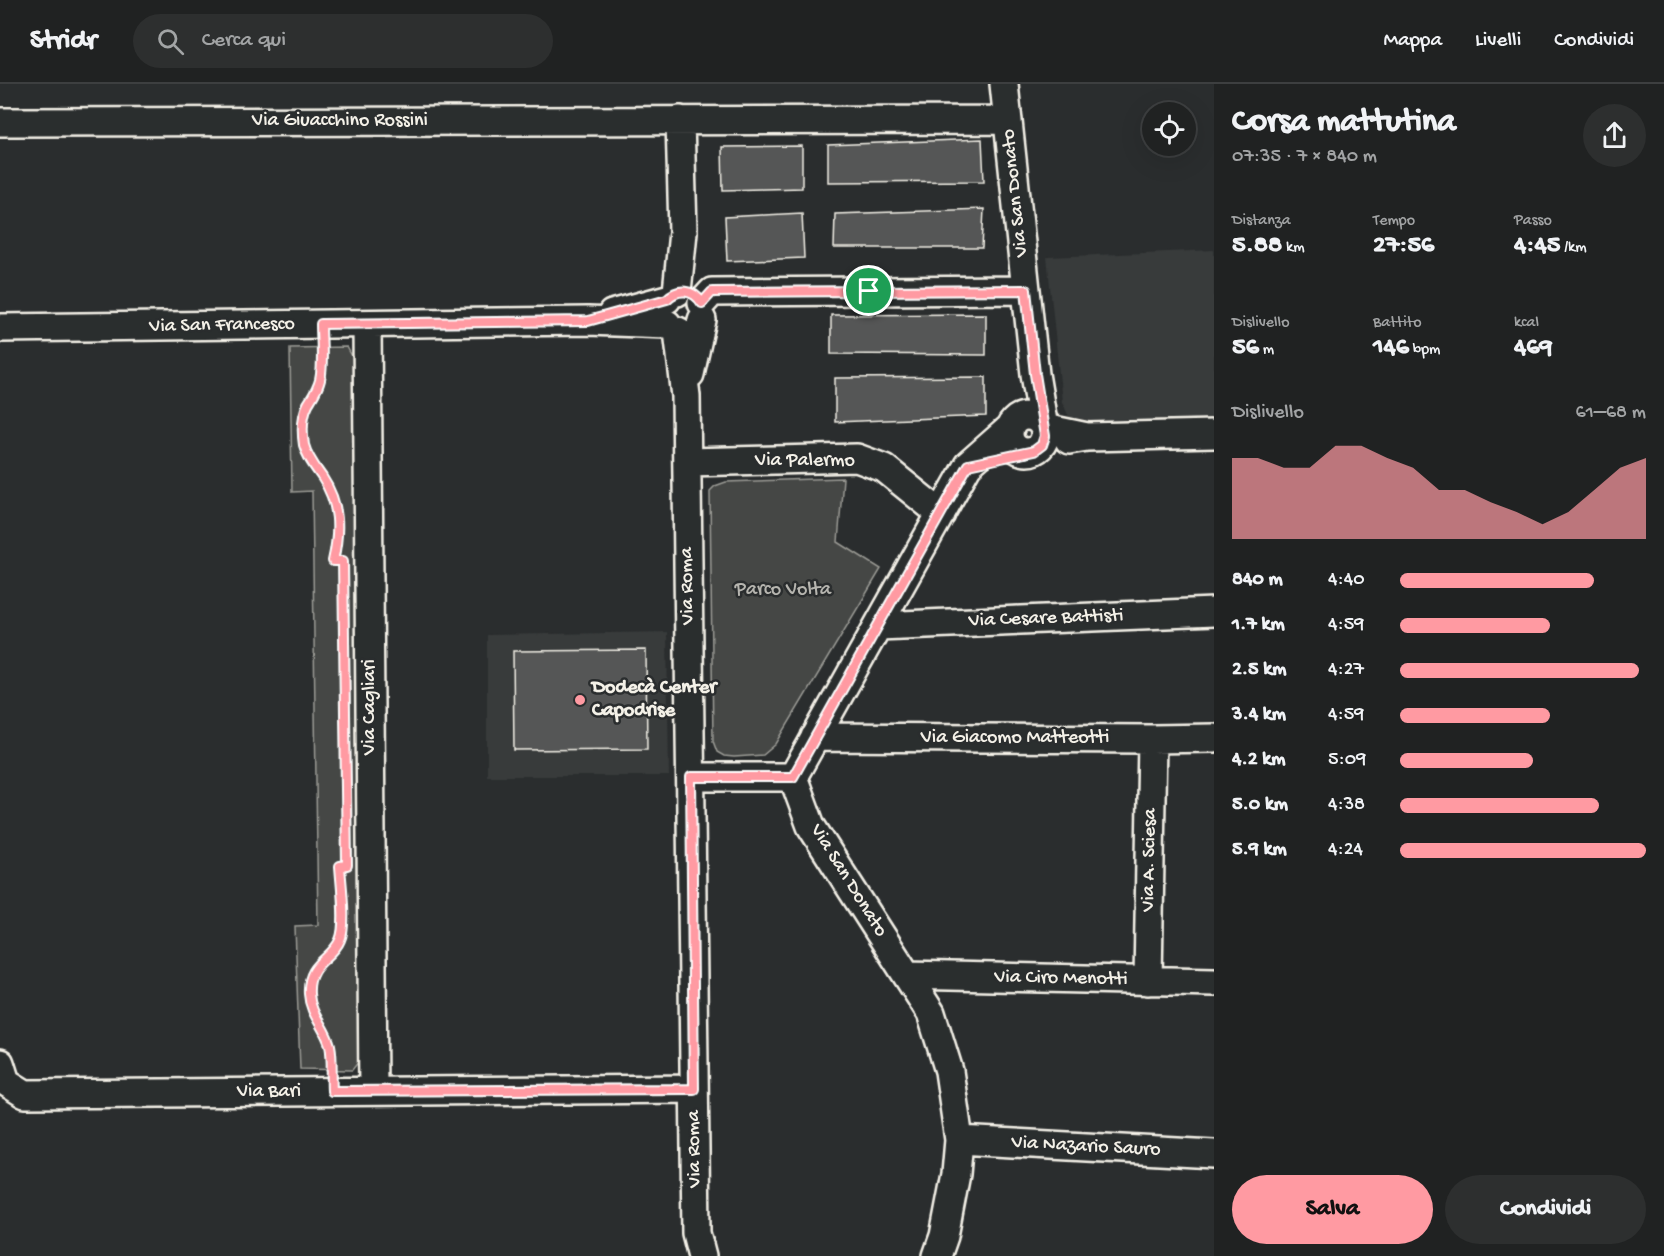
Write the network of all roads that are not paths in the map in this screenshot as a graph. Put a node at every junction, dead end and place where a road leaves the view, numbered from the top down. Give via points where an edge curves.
1 (1004, 84) edge
2 (680, 120) junction
3 (1008, 120) junction
4 (0, 122) edge
5 (1026, 290) junction
6 (684, 310) junction
7 (367, 324) junction
8 (0, 328) edge
9 (1029, 434) junction
10 (1214, 434) edge
11 (687, 462) junction
12 (941, 514) junction
13 (1214, 612) edge
14 (878, 626) junction
15 (815, 737) junction
16 (1214, 738) edge
17 (1152, 739) junction
18 (691, 777) junction
19 (793, 777) junction
20 (907, 975) junction
21 (1148, 981) junction
22 (1214, 982) edge
23 (0, 1063) edge
24 (694, 1089) junction
25 (373, 1091) junction
26 (959, 1140) junction
27 (1214, 1154) edge
28 (696, 1248) edge
29 (938, 1256) edge

1 - 3 street, Via San Donato
2 - 3 street, Via Giuacchino Rossini
2 - 4 street, Via Giuacchino Rossini
2 - 6 street, Via Roma
3 - 5 street, Via San Donato
5 - 6 street via 712,292
5 - 9 street, Via San Donato via 1035,374
6 - 7 street, Via San Francesco via 588,321
6 - 11 street, Via Roma
7 - 8 street, Via San Francesco
7 - 25 street, Via Cagliari
9 - 10 street
9 - 12 street via 968,465
11 - 12 street, Via Palermo via 857,458 884,468
11 - 18 street, Via Roma
12 - 14 street
13 - 14 street, Via Cesare Battisti
14 - 15 street
15 - 17 street, Via Giacomo Matteotti
15 - 19 street
16 - 17 street, Via Giacomo Matteotti
17 - 21 street, Via A. Sciesa
18 - 19 street
18 - 24 street, Via Roma
19 - 20 street, Via San Donato via 811,825
20 - 21 street, Via Ciro Menotti
20 - 26 street, Via San Donato via 931,1013 949,1071
21 - 22 street, Via Ciro Menotti
23 - 25 street, Via Bari via 6,1082 24,1094
24 - 25 street, Via Bari
24 - 28 street, Via Roma
26 - 27 street, Via Nazario Sauro
26 - 29 street, Via San Donato via 956,1174

